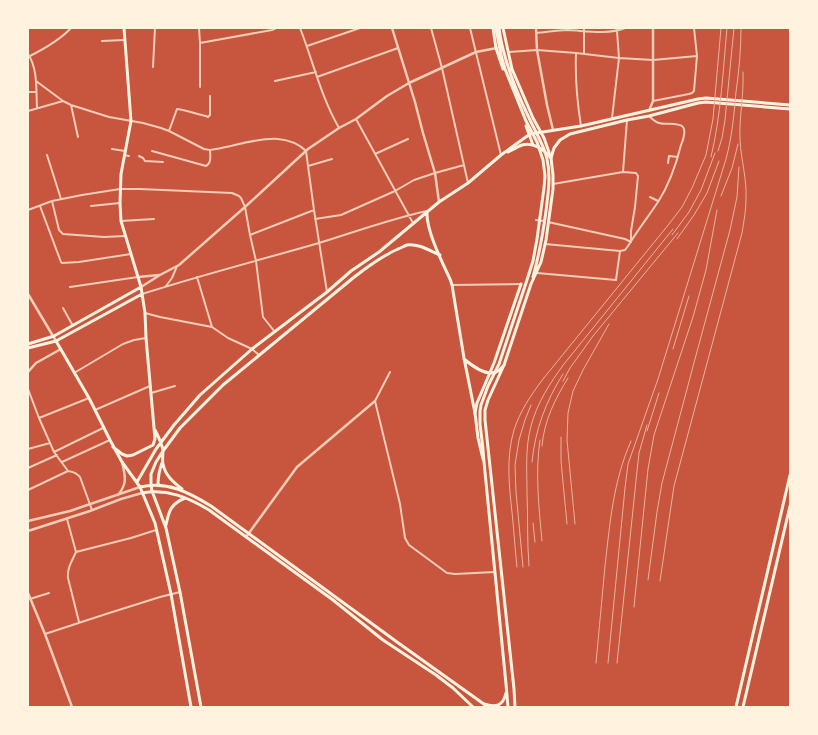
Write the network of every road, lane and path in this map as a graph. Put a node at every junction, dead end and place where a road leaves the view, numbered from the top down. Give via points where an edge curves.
1 (71, 28) edge
2 (124, 28) edge
3 (155, 28) edge
4 (199, 28) edge
5 (276, 28) edge
6 (300, 28) edge
7 (360, 28) edge
8 (392, 28) edge
9 (431, 28) edge
10 (470, 28) edge
11 (493, 28) edge
12 (498, 28) edge
13 (503, 28) edge
14 (536, 28) edge
15 (584, 28) edge
16 (625, 28) edge
17 (653, 28) edge
18 (694, 28) edge
19 (568, 29) edge
20 (617, 30) edge
21 (584, 32) junction
22 (536, 33) junction
23 (124, 40) junction
24 (102, 41) dead end
25 (200, 43) junction
26 (307, 46) junction
27 (398, 48) junction
28 (496, 48) junction
29 (537, 50) junction
30 (476, 52) junction
31 (508, 52) junction
32 (576, 53) junction
33 (584, 54) junction
34 (29, 56) edge
35 (697, 56) junction
36 (619, 58) junction
37 (653, 60) junction
38 (153, 67) dead end
39 (442, 68) junction
40 (316, 72) junction
41 (317, 77) junction
42 (36, 81) junction
43 (275, 81) dead end
44 (409, 83) junction
45 (200, 87) dead end
46 (28, 92) edge
47 (36, 92) junction
48 (210, 96) dead end
49 (63, 100) junction
50 (653, 101) junction
51 (698, 101) junction
52 (71, 104) junction
53 (790, 105) edge
54 (37, 108) junction
55 (790, 109) edge
56 (28, 111) edge
57 (649, 111) junction
58 (649, 116) junction
59 (356, 119) junction
60 (612, 119) junction
61 (627, 120) junction
62 (131, 121) junction
63 (581, 126) junction
64 (339, 128) junction
65 (553, 130) junction
66 (169, 131) junction
67 (541, 132) junction
68 (530, 134) junction
69 (78, 137) dead end
70 (408, 139) dead end
71 (533, 145) junction
72 (112, 149) dead end
73 (152, 150) dead end
74 (210, 150) junction
75 (306, 151) junction
76 (125, 153) junction
77 (47, 154) dead end
78 (375, 154) junction
79 (501, 155) junction
80 (129, 156) dead end
81 (139, 156) dead end
82 (678, 157) junction
83 (551, 158) junction
84 (332, 159) dead end
85 (163, 162) dead end
86 (668, 163) dead end
87 (464, 165) junction
88 (308, 166) junction
89 (623, 172) junction
90 (435, 173) junction
91 (468, 183) junction
92 (553, 184) junction
93 (120, 189) junction
94 (395, 191) junction
95 (650, 197) dead end
96 (61, 199) junction
97 (52, 201) junction
98 (439, 202) junction
99 (658, 202) junction
100 (120, 203) junction
101 (40, 206) junction
102 (91, 206) dead end
103 (244, 207) junction
104 (28, 210) edge
105 (314, 210) junction
106 (428, 211) junction
107 (410, 215) junction
108 (154, 219) dead end
109 (315, 219) junction
110 (536, 220) dead end
111 (122, 221) junction
112 (548, 222) junction
113 (414, 224) junction
114 (250, 235) junction
115 (125, 236) junction
116 (631, 242) junction
117 (319, 243) junction
118 (545, 244) junction
119 (620, 251) junction
120 (131, 254) junction
121 (440, 255) junction
122 (256, 261) junction
123 (177, 266) junction
124 (535, 274) junction
125 (160, 275) junction
126 (138, 277) junction
127 (197, 277) junction
128 (521, 284) joint
129 (452, 286) junction
130 (70, 287) dead end
131 (141, 287) junction
132 (165, 287) junction
133 (327, 292) junction
134 (142, 294) junction
135 (28, 296) edge
136 (63, 308) dead end
137 (145, 313) junction
138 (73, 326) junction
139 (212, 327) junction
140 (275, 332) junction
141 (54, 336) junction
142 (146, 338) junction
143 (56, 340) junction
144 (28, 344) edge
145 (28, 348) edge
146 (252, 349) junction
147 (61, 350) junction
148 (259, 355) junction
149 (464, 358) junction
150 (504, 365) junction
151 (28, 372) edge
152 (390, 372) dead end
153 (74, 373) junction
154 (490, 373) junction
155 (150, 386) junction
156 (175, 386) dead end
157 (28, 389) edge
158 (151, 393) junction
159 (89, 398) junction
160 (375, 401) junction
161 (95, 410) junction
162 (475, 413) junction
163 (39, 418) junction
164 (103, 428) junction
165 (154, 428) junction
166 (110, 440) junction
167 (50, 443) junction
168 (161, 443) junction
169 (113, 447) junction
170 (28, 449) edge
171 (163, 451) junction
172 (54, 452) junction
173 (57, 456) junction
174 (62, 462) junction
175 (122, 462) junction
176 (484, 462) junction
177 (162, 463) junction
178 (28, 468) edge
179 (68, 471) junction
180 (790, 475) edge
181 (137, 482) junction
182 (151, 485) junction
183 (158, 485) junction
184 (140, 487) junction
185 (28, 490) edge
186 (182, 490) junction
187 (152, 491) junction
188 (142, 493) junction
189 (118, 495) junction
190 (185, 498) junction
191 (90, 505) junction
192 (790, 506) edge
193 (92, 510) junction
194 (67, 518) junction
195 (28, 521) edge
196 (166, 528) junction
197 (157, 529) junction
198 (28, 531) edge
199 (248, 536) junction
200 (76, 552) junction
201 (495, 572) junction
202 (180, 592) junction
203 (28, 593) edge
204 (49, 593) dead end
205 (170, 594) junction
206 (30, 599) junction
207 (80, 622) junction
208 (45, 634) junction
209 (387, 635) junction
210 (383, 640) junction
211 (507, 690) junction
212 (484, 704) junction
213 (72, 707) edge
214 (191, 707) edge
215 (201, 707) edge
216 (473, 707) edge
217 (488, 707) edge
218 (508, 707) edge
219 (515, 707) edge
220 (736, 707) edge
221 (743, 707) edge

1 - 34 street
2 - 23 main road
3 - 38 street
4 - 25 street
5 - 25 street
6 - 26 street
7 - 26 street
8 - 27 street
9 - 39 street
10 - 30 street
11 - 28 main road
12 - 124 main road via 508,70 541,141 548,165 549,189
12 - 176 main road via 505,69 543,160 545,176 537,239 526,282 499,364 483,398 480,411
13 - 31 main road
14 - 22 street
15 - 21 street
16 - 20 street
17 - 37 street
18 - 35 street
19 - 21 street
19 - 22 street
20 - 21 street
20 - 36 street
21 - 33 street
22 - 29 street
23 - 24 street
23 - 62 main road
25 - 45 street
26 - 40 street
27 - 41 street
27 - 44 street
28 - 30 street
28 - 31 street
28 - 68 main road via 509,87
29 - 31 street
29 - 32 street
29 - 65 street
30 - 39 street
30 - 79 street
31 - 67 main road via 512,69
32 - 33 street
32 - 63 street via 575,76
33 - 36 street
34 - 42 street
35 - 37 street
35 - 50 street via 692,93
36 - 37 street
36 - 60 street
37 - 50 street
39 - 44 street
39 - 87 street
40 - 41 street
40 - 43 street
41 - 64 street
42 - 47 street
42 - 49 street
44 - 59 street
44 - 90 street
46 - 47 street
47 - 54 street
48 - 66 street via 210,116 177,109
49 - 52 street
49 - 54 street
50 - 57 street
51 - 53 main road via 706,98
51 - 55 main road
51 - 57 main road
51 - 58 main road
52 - 62 street via 109,117
52 - 69 street
54 - 56 street
57 - 60 main road
58 - 61 main road
58 - 82 street via 660,123 680,124 683,127 683,141
59 - 64 street
59 - 78 street
60 - 63 main road
61 - 83 main road via 570,134 560,140
61 - 89 street
62 - 66 street
62 - 76 main road
63 - 65 main road
64 - 75 street
65 - 67 main road
66 - 74 street
67 - 68 main road
67 - 83 main road
68 - 71 main road
68 - 79 main road
70 - 78 street
71 - 79 main road via 523,145
71 - 83 main road via 545,150
72 - 76 street
73 - 74 street via 206,166 210,162
74 - 75 street via 277,139 289,140
75 - 88 street
75 - 103 street
76 - 80 street
76 - 93 main road
77 - 96 street
78 - 94 street
79 - 91 main road
81 - 85 street via 145,161
82 - 86 street via 669,156
82 - 99 street
83 - 92 main road
84 - 88 street
87 - 90 street
87 - 91 street
88 - 105 street
89 - 92 street
89 - 116 street via 636,173 638,176
90 - 94 street via 414,180
90 - 98 street
91 - 98 main road
92 - 112 main road
93 - 96 street
93 - 100 main road
93 - 103 street via 232,193 241,198
94 - 107 street
94 - 109 street via 341,215
95 - 99 street
96 - 97 street
97 - 101 street
97 - 115 street via 59,230 63,234
98 - 106 main road
99 - 116 street
100 - 102 street
100 - 111 main road
101 - 104 street
101 - 120 street via 62,263
103 - 114 street
103 - 123 street
105 - 109 street
105 - 114 street
106 - 107 street
106 - 113 main road
106 - 121 main road via 429,226
107 - 113 street
107 - 117 street
108 - 111 street
109 - 117 street
110 - 112 street
111 - 115 main road
112 - 116 street
112 - 118 main road
113 - 133 main road
114 - 122 street
115 - 120 main road
116 - 119 street via 625,250
117 - 122 street
117 - 133 street
118 - 119 street
118 - 124 main road
119 - 124 street via 616,280
120 - 126 main road
121 - 129 main road
121 - 148 main road via 414,245 407,245 391,252 353,278
122 - 127 street
122 - 140 street via 263,317
123 - 125 street
123 - 132 street
124 - 150 main road
125 - 126 street
125 - 131 street
126 - 130 street
126 - 131 main road
127 - 132 street
127 - 139 street
128 - 129 street
128 - 154 main road
129 - 149 main road
131 - 134 main road
131 - 138 main road
132 - 134 street
133 - 140 main road
134 - 137 main road
134 - 143 main road
135 - 141 street
136 - 138 street
137 - 139 street
137 - 142 main road
138 - 141 main road
139 - 146 street
140 - 146 main road
141 - 143 street
141 - 144 main road
142 - 153 street via 123,344
142 - 155 main road
143 - 145 main road
143 - 147 main road
146 - 148 street
146 - 168 main road via 200,395
147 - 151 street via 36,364
147 - 153 main road
148 - 171 main road via 223,385 180,428
149 - 154 main road via 477,369
149 - 162 main road
150 - 154 main road via 497,372
150 - 219 main road via 488,400 485,420
152 - 160 street
153 - 159 main road
154 - 162 main road
155 - 158 main road
155 - 161 street
156 - 158 street
157 - 163 street
158 - 165 main road
159 - 161 main road
159 - 163 street
160 - 199 street via 297,467
160 - 201 street via 400,504 405,538 409,545 447,573
161 - 164 main road
162 - 176 main road
163 - 167 street
164 - 166 main road
164 - 172 street
165 - 168 main road
165 - 169 main road via 155,439 152,445 133,455 127,456
166 - 169 main road
166 - 174 street
167 - 170 street
167 - 172 street
168 - 171 main road
168 - 181 main road
169 - 175 main road
171 - 177 main road
171 - 182 main road via 151,474
172 - 173 street
173 - 174 street
173 - 178 street
174 - 179 street
175 - 181 main road
175 - 189 street via 125,482 123,490
176 - 201 main road
177 - 183 main road
177 - 186 main road via 169,478
179 - 185 street
179 - 191 street via 80,477
180 - 220 main road
181 - 184 main road
182 - 183 main road
182 - 184 main road
182 - 187 main road
183 - 186 main road
184 - 188 main road
184 - 189 street
186 - 199 main road via 211,506
187 - 188 main road
187 - 190 main road
187 - 196 main road
188 - 193 street
188 - 197 main road
189 - 191 street
190 - 196 main road via 172,506
190 - 199 main road via 209,510
191 - 193 street
191 - 195 street
192 - 221 main road
193 - 194 street
194 - 198 street
194 - 200 street
196 - 202 main road
197 - 200 street
197 - 205 main road
199 - 209 main road
199 - 210 main road
200 - 207 street via 68,569 68,578
201 - 211 main road
202 - 205 street
202 - 215 main road
203 - 206 street
204 - 206 street
205 - 207 street
205 - 214 main road
206 - 208 street
207 - 208 street
208 - 213 street
209 - 210 main road
209 - 212 main road
210 - 216 main road via 436,675
211 - 212 main road via 505,698 498,705
211 - 218 main road
212 - 217 main road

